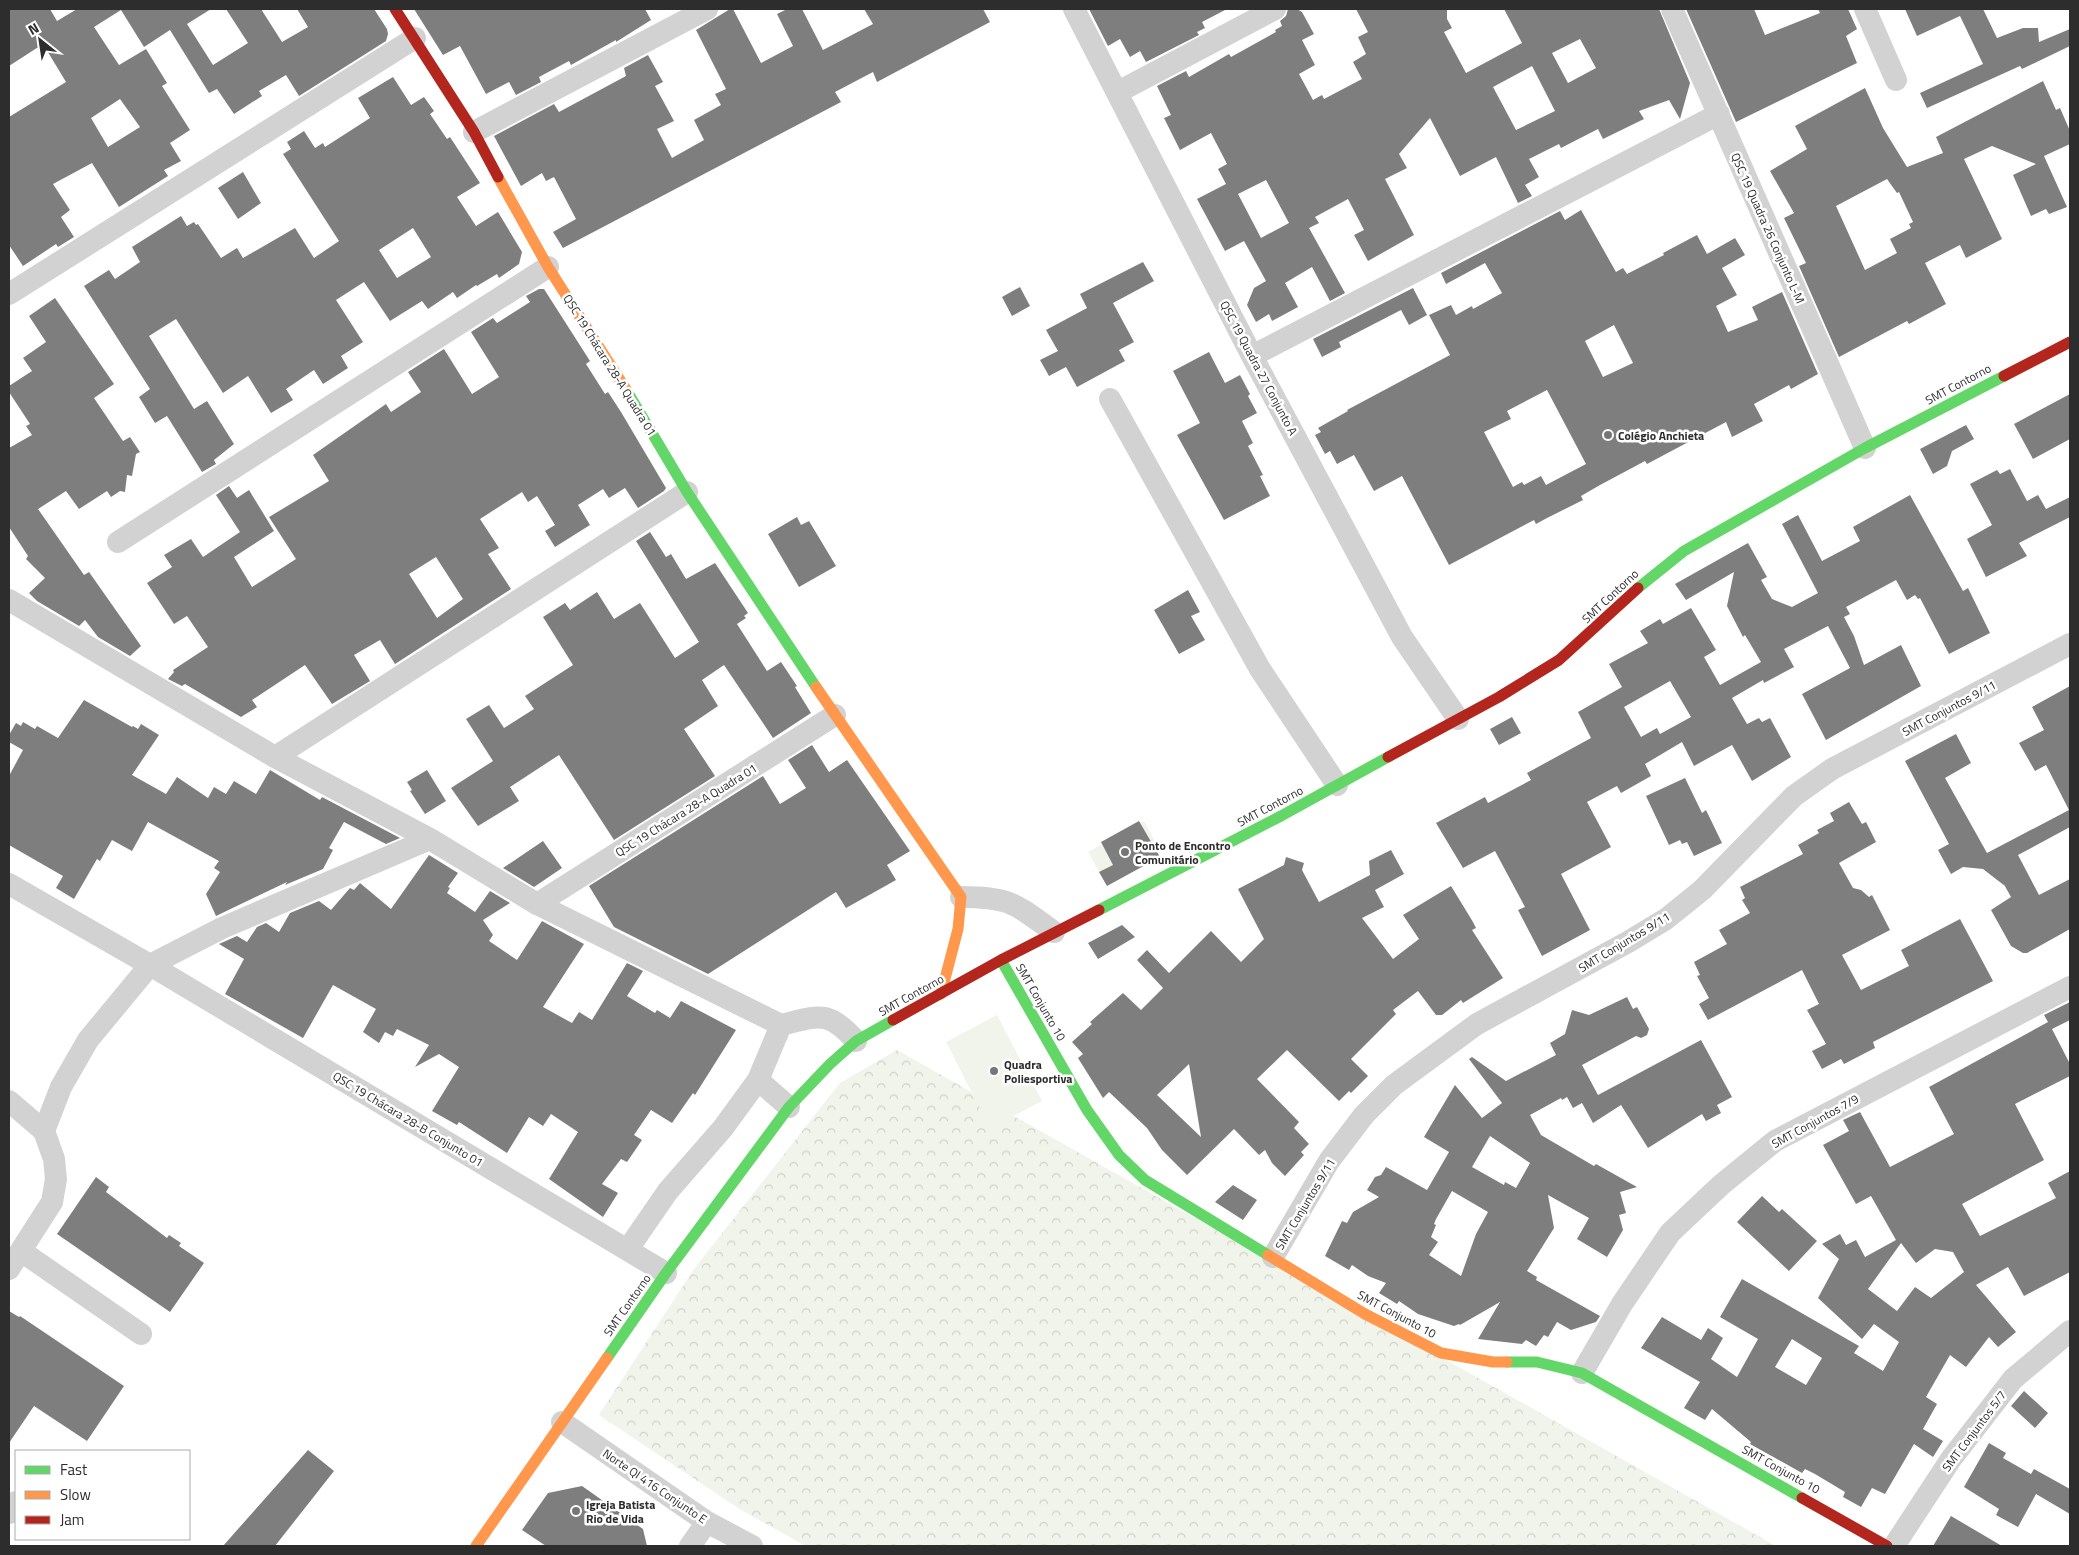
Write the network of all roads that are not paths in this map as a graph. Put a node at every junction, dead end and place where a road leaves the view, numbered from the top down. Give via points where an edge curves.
1 (395, 9) edge
2 (708, 9) edge
3 (1074, 9) edge
4 (1275, 9) edge
5 (1672, 9) edge
6 (1865, 9) edge
7 (415, 38) junction
8 (1896, 80) dead end
9 (1118, 92) junction
10 (1718, 114) junction
11 (474, 132) junction
12 (548, 267) junction
13 (9, 294) edge
14 (2070, 342) edge
15 (1252, 356) junction
16 (1110, 399) dead end
17 (1865, 448) junction
18 (687, 492) junction
19 (118, 542) dead end
20 (9, 600) edge
21 (2070, 644) edge
22 (835, 715) junction
23 (1458, 719) junction
24 (275, 757) junction
25 (1337, 785) junction
26 (430, 839) junction
27 (9, 884) edge
28 (961, 897) junction
29 (537, 904) junction
30 (1054, 932) junction
31 (1001, 960) junction
32 (150, 965) junction
33 (2070, 987) edge
34 (940, 994) junction
35 (781, 1025) junction
36 (856, 1041) junction
37 (758, 1080) junction
38 (9, 1102) edge
39 (789, 1107) junction
40 (44, 1131) junction
41 (628, 1249) junction
42 (1273, 1257) junction
43 (15, 1260) edge
44 (666, 1273) junction
45 (2070, 1331) edge
46 (141, 1334) dead end
47 (1582, 1373) junction
48 (562, 1422) junction
49 (707, 1522) junction
50 (476, 1546) edge
51 (690, 1546) edge
52 (752, 1546) edge
53 (1887, 1546) edge
54 (1894, 1546) edge

1 - 7 street, QSC 19 Chácara 28-A Quadra 01
2 - 11 street
3 - 9 street, QSC 19 Quadra 27 Conjunto A
4 - 9 street
5 - 10 street, QSC 19 Quadra 26 Conjunto L-M
6 - 8 street
7 - 11 street, QSC 19 Chácara 28-A Quadra 01
7 - 13 street
9 - 15 street, QSC 19 Quadra 27 Conjunto A
10 - 15 street
10 - 17 street, QSC 19 Quadra 26 Conjunto L-M
11 - 12 street, QSC 19 Chácara 28-A Quadra 01
12 - 18 street, QSC 19 Chácara 28-A Quadra 01
12 - 19 street
14 - 17 street, SMT Contorno
15 - 23 street, QSC 19 Quadra 27 Conjunto A via 1402,637
16 - 25 street via 1260,668
17 - 23 street, SMT Contorno via 1684,551 1650,577 1559,660
18 - 22 street, QSC 19 Chácara 28-A Quadra 01
18 - 24 street
20 - 24 street
21 - 42 street, SMT Conjuntos 9/11 via 1832,769 1794,796 1702,890 1666,919 1477,1024 1394,1085 1364,1115 1329,1161
22 - 28 street, QSC 19 Chácara 28-A Quadra 01
22 - 29 street, QSC 19 Chácara 28-A Quadra 01
23 - 25 street, SMT Contorno
24 - 26 street
25 - 30 street, SMT Contorno
26 - 29 street
26 - 32 street via 222,928
27 - 32 street, QSC 19 Chácara 28-B Conjunto 01
28 - 30 street via 1006,900
28 - 34 street via 956,936
29 - 35 street
30 - 31 street, SMT Contorno
31 - 34 street, SMT Contorno
31 - 42 street, SMT Conjunto 10 via 1075,1090 1125,1163 1145,1180
32 - 40 street via 88,1040 61,1087
32 - 41 street, QSC 19 Chácara 28-B Conjunto 01
33 - 47 street, SMT Conjuntos 7/9 via 1775,1141 1670,1233 1622,1304
34 - 36 street, SMT Contorno
35 - 36 street via 820,1016 841,1024
35 - 37 street
36 - 39 street, SMT Contorno
37 - 39 street
37 - 41 street via 723,1128 664,1197
38 - 40 street
39 - 44 street, SMT Contorno
40 - 43 street via 54,1159 52,1202
41 - 44 street, QSC 19 Chácara 28-B Conjunto 01
42 - 47 street, SMT Conjunto 10 via 1365,1314 1441,1353 1494,1362 1537,1362
43 - 46 street
44 - 48 street, SMT Contorno
45 - 54 street, SMT Conjuntos 5/7 via 2013,1379 1951,1459
47 - 53 street, SMT Conjunto 10
48 - 49 street, Norte QI 416 Conjunto E
48 - 50 street, SMT Contorno
49 - 51 street
49 - 52 street, Norte QI 416 Conjunto E

